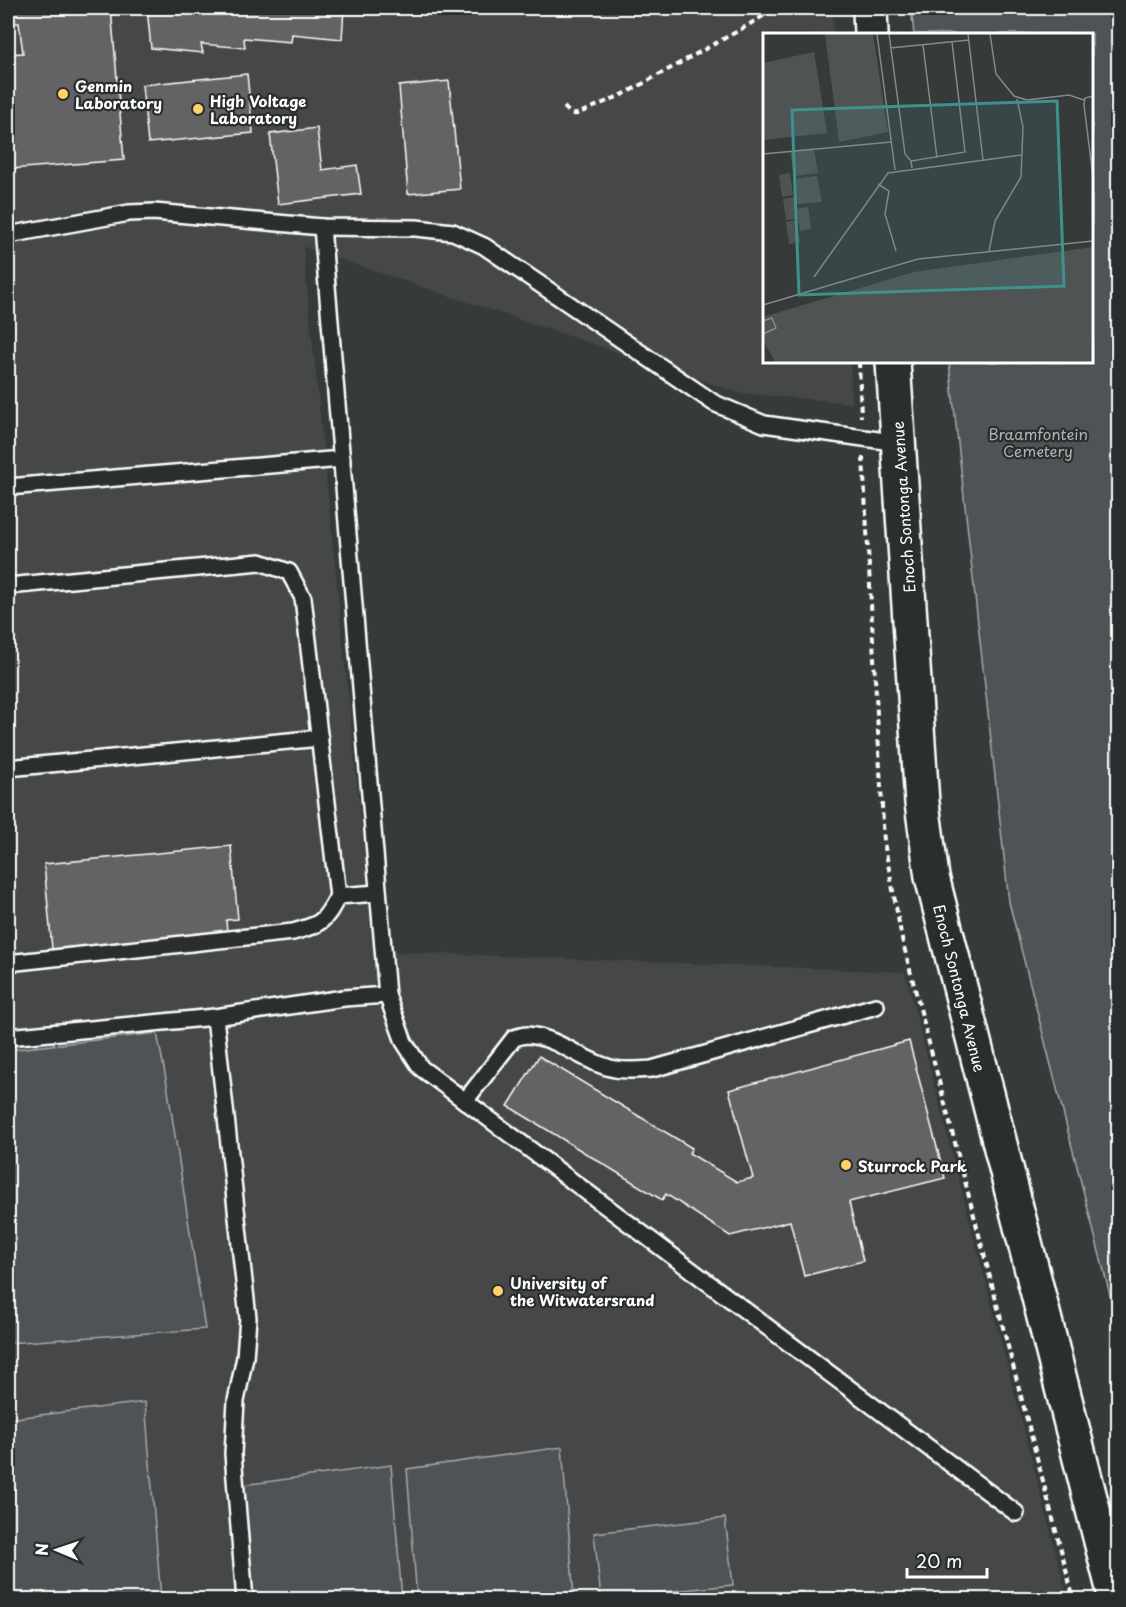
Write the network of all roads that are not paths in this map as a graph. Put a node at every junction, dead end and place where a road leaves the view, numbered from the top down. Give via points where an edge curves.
1 (870, 8) edge
2 (871, 33) edge
3 (322, 227) junction
4 (8, 235) edge
5 (893, 363) edge
6 (899, 443) junction
7 (342, 459) junction
8 (8, 487) edge
9 (8, 586) edge
10 (320, 738) junction
11 (8, 768) edge
12 (378, 893) junction
13 (338, 896) junction
14 (8, 963) edge
15 (387, 995) junction
16 (876, 1006) dead end
17 (215, 1017) junction
18 (8, 1036) edge
19 (465, 1101) junction
20 (1016, 1513) dead end
21 (245, 1599) edge
22 (1116, 1599) edge

1 - 2 main road
3 - 4 lane via 154,212
3 - 6 lane via 453,232 484,246 714,403 764,424
3 - 7 lane
5 - 6 main road, Enoch Sontonga Avenue
6 - 22 main road, Enoch Sontonga Avenue via 922,803 932,877
7 - 8 lane
7 - 12 lane
9 - 10 lane via 260,562 289,572 303,598
10 - 11 lane
10 - 13 lane
12 - 13 lane
12 - 15 lane
13 - 14 lane via 327,917 314,926 292,932
15 - 17 lane
15 - 19 lane via 404,1042 421,1068
16 - 19 lane via 633,1071 599,1064 545,1040 526,1035 513,1038
17 - 18 lane
17 - 21 lane via 248,1318 233,1438
19 - 20 lane

